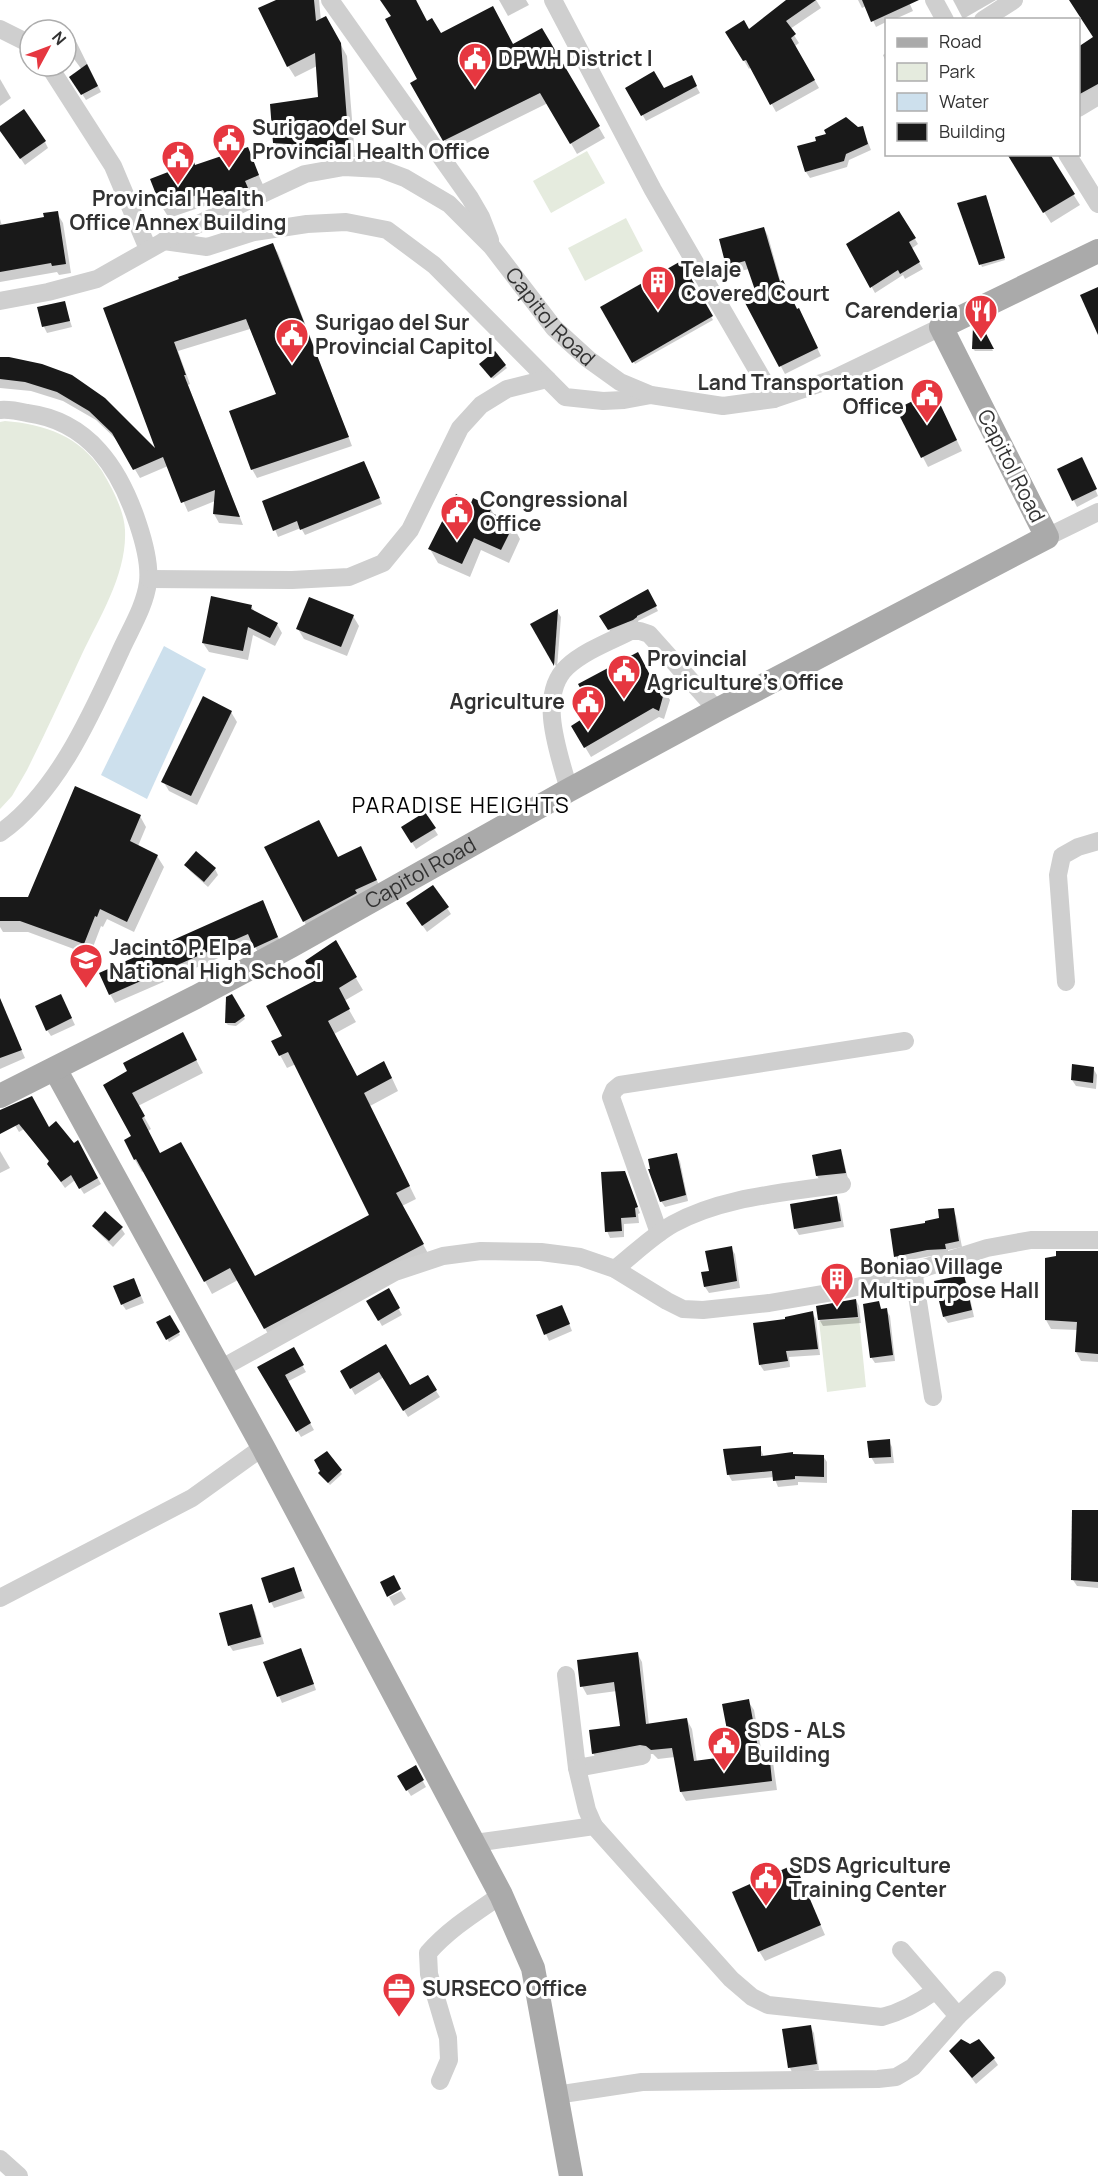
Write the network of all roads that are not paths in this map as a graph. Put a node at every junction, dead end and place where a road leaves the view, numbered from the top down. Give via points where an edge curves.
1 (330, 0) edge
2 (553, 0) edge
3 (934, 0) edge
4 (1014, 0) edge
5 (944, 18) edge
6 (986, 18) edge
7 (0, 29) edge
8 (18, 38) edge
9 (57, 78) edge
10 (1097, 98) edge
11 (1080, 107) edge
12 (1069, 156) edge
13 (1098, 204) edge
14 (156, 245) junction
15 (492, 247) junction
16 (1098, 251) edge
17 (0, 301) edge
18 (941, 327) junction
19 (547, 379) junction
20 (651, 395) junction
21 (774, 399) junction
22 (0, 410) edge
23 (1098, 512) edge
24 (1047, 537) junction
25 (148, 579) junction
26 (717, 710) junction
27 (569, 790) junction
28 (0, 833) edge
29 (1098, 841) edge
30 (1066, 982) dead end
31 (905, 1041) dead end
32 (55, 1069) junction
33 (0, 1096) edge
34 (842, 1184) dead end
35 (659, 1233) junction
36 (1098, 1240) edge
37 (615, 1269) junction
38 (913, 1270) junction
39 (220, 1369) junction
40 (933, 1397) dead end
41 (263, 1448) junction
42 (0, 1598) edge
43 (566, 1675) dead end
44 (642, 1756) dead end
45 (577, 1768) junction
46 (594, 1826) junction
47 (475, 1844) junction
48 (501, 1895) junction
49 (901, 1950) dead end
50 (997, 1980) dead end
51 (935, 1991) junction
52 (958, 2016) junction
53 (440, 2081) dead end
54 (556, 2095) junction
55 (0, 2158) edge
56 (19, 2176) edge
57 (571, 2176) edge

1 - 15 street via 470,198
2 - 21 street via 653,190
3 - 5 street
4 - 6 street
7 - 8 street
9 - 14 street via 113,166
10 - 11 street
12 - 13 street
14 - 15 street, Capitol Road via 305,174 344,167 381,169 405,178 449,204
14 - 17 street, Capitol Road via 97,279
14 - 19 street via 207,247 254,232 307,224 346,222 387,230 434,265
15 - 20 street, Capitol Road via 554,328 620,382
16 - 18 main road
18 - 21 street, Capitol Road via 833,379
18 - 24 main road, Capitol Road
19 - 20 street via 565,397 580,400 624,400
19 - 25 street via 507,389 481,405 460,428 410,530 383,563 349,577
20 - 21 street, Capitol Road via 723,406
22 - 25 street via 43,415 77,430 98,448 118,476 135,514 144,541
23 - 24 street
24 - 26 main road, Capitol Road
25 - 28 street via 139,612 77,740 40,796
26 - 27 main road, Capitol Road
26 - 27 street via 656,642 640,630 581,657 559,676 552,706 556,744
27 - 32 main road, Capitol Road via 281,952
29 - 30 street via 1062,856 1058,875
31 - 35 street via 620,1085 611,1097
32 - 33 main road, Capitol Road
32 - 39 main road
34 - 35 street via 723,1204
35 - 37 street
36 - 38 street via 1031,1240 987,1248
37 - 38 street via 683,1309 704,1310 834,1292
37 - 39 street via 580,1257 541,1252 481,1251 443,1256 395,1272
38 - 40 street
39 - 41 main road
41 - 42 street via 192,1498
41 - 47 main road
43 - 45 street
44 - 45 street
45 - 46 street
46 - 47 street
46 - 51 street via 731,1979 768,2005 882,2017 919,2003
47 - 48 main road
48 - 53 street via 428,1953 429,1974 448,2038 449,2061
48 - 54 main road via 533,1968
49 - 51 street
50 - 52 street
51 - 52 street
52 - 54 street via 913,2067 897,2077 642,2082
54 - 57 main road
55 - 56 street

